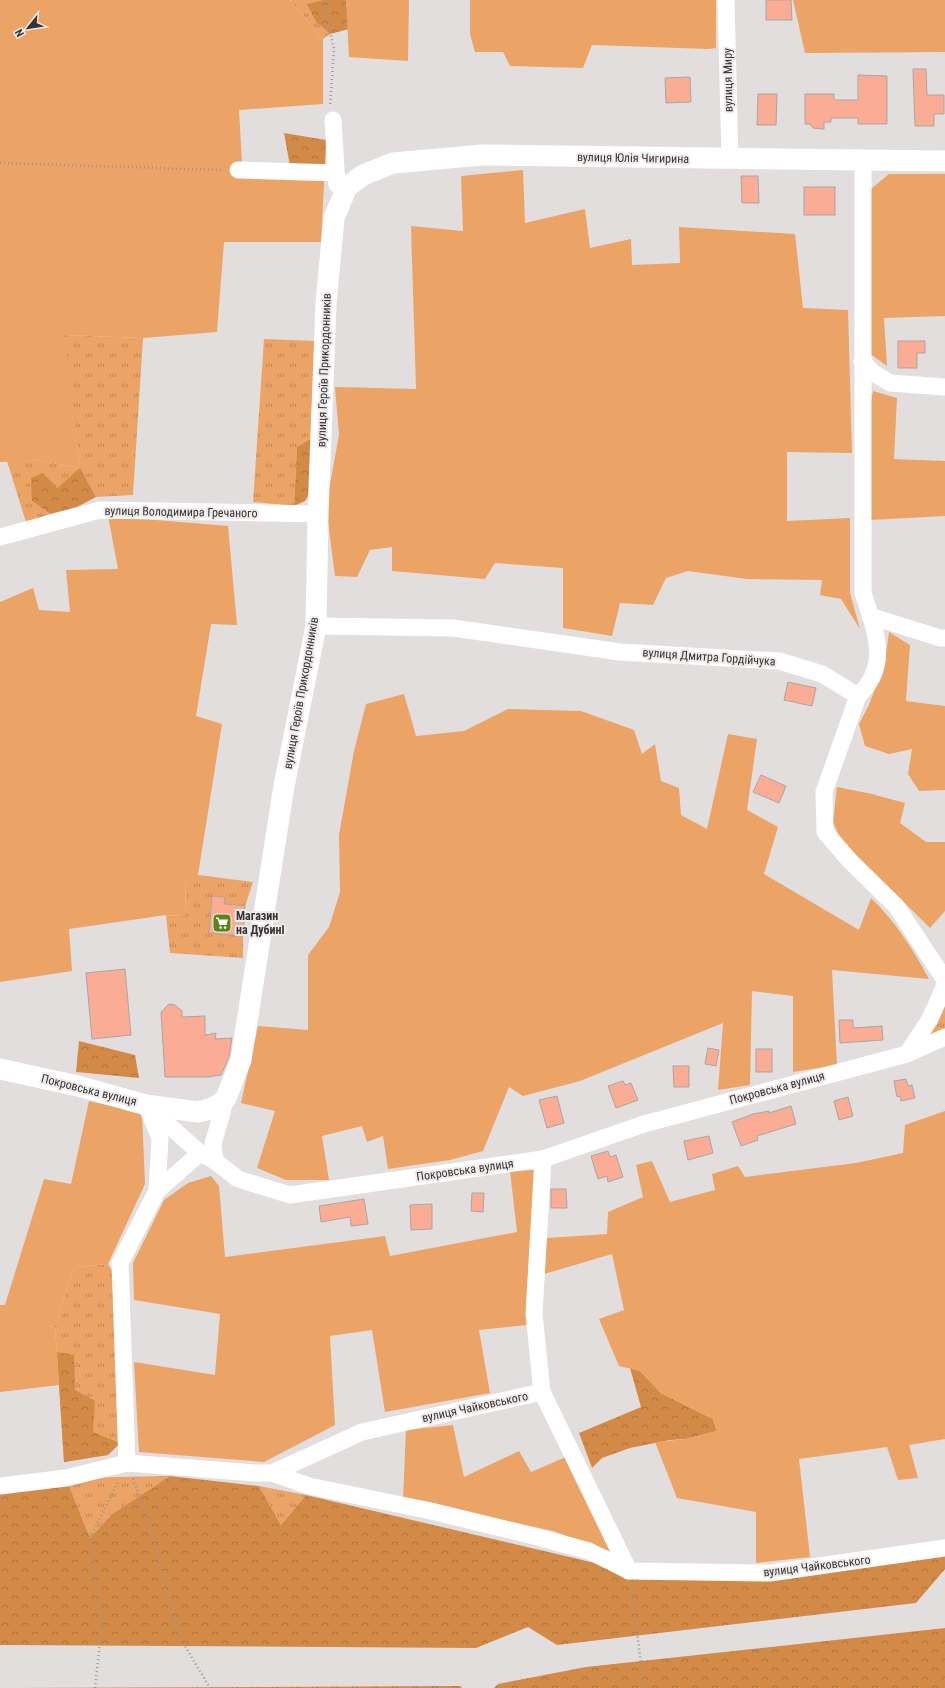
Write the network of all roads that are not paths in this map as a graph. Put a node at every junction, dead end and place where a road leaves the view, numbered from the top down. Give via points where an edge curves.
1 (726, 0) edge
2 (332, 120) road end
3 (730, 159) junction
4 (863, 161) junction
5 (945, 161) edge
6 (238, 170) road end
7 (336, 173) junction
8 (338, 205) junction
9 (862, 361) junction
10 (945, 387) edge
11 (318, 514) junction
12 (0, 537) edge
13 (870, 616) junction
14 (316, 626) junction
15 (945, 638) edge
16 (858, 696) junction
17 (945, 980) edge
18 (945, 985) edge
19 (945, 1037) edge
20 (907, 1054) junction
21 (0, 1069) edge
22 (226, 1098) junction
23 (146, 1105) junction
24 (207, 1157) junction
25 (543, 1159) junction
26 (157, 1191) junction
27 (542, 1392) junction
28 (127, 1463) junction
29 (272, 1473) junction
30 (0, 1486) edge
31 (945, 1548) edge
32 (629, 1570) junction

1 - 3 street, вулиця Миру
2 - 7 street, вулиця Героїв Прикордонників
3 - 4 street, вулиця Юлія Чигирина
3 - 8 street, вулиця Юлія Чигирина via 482,155 393,164 354,180 347,187
4 - 5 street, вулиця Юлія Чигирина
4 - 9 street
6 - 7 street
7 - 8 street, вулиця Героїв Прикордонників
8 - 11 street, вулиця Героїв Прикордонників via 334,218 326,303
9 - 10 street via 876,376 890,383
9 - 13 street via 863,593
11 - 12 street, вулиця Володимира Гречаного via 100,510
11 - 14 street, вулиця Героїв Прикордонників
13 - 15 street
13 - 16 street via 878,640 877,663 869,686
14 - 16 street, вулиця Дмитра Гордійчука via 453,628 620,652 779,661 822,674
14 - 22 street, вулиця Героїв Прикордонників via 284,786 241,1060
16 - 17 street via 824,792 825,832 850,861 896,906
18 - 20 street via 930,1019
19 - 20 street, Покровська вулиця
20 - 25 street, Покровська вулиця via 644,1124
21 - 23 street, Покровська вулиця via 78,1086
22 - 23 street via 220,1104 198,1112
22 - 24 street
23 - 24 street, Покровська вулиця
23 - 26 street via 160,1138
24 - 25 street, Покровська вулиця via 238,1179 290,1195
24 - 26 street
25 - 27 street via 534,1314
26 - 28 street via 120,1263
27 - 29 street, вулиця Чайковського via 362,1432
27 - 32 street, вулиця Чайковського
28 - 29 street, вулиця Чайковського
28 - 30 street, вулиця Чайковського via 66,1478
29 - 32 street via 309,1486 431,1511 589,1551
31 - 32 street, вулиця Чайковського via 770,1574

